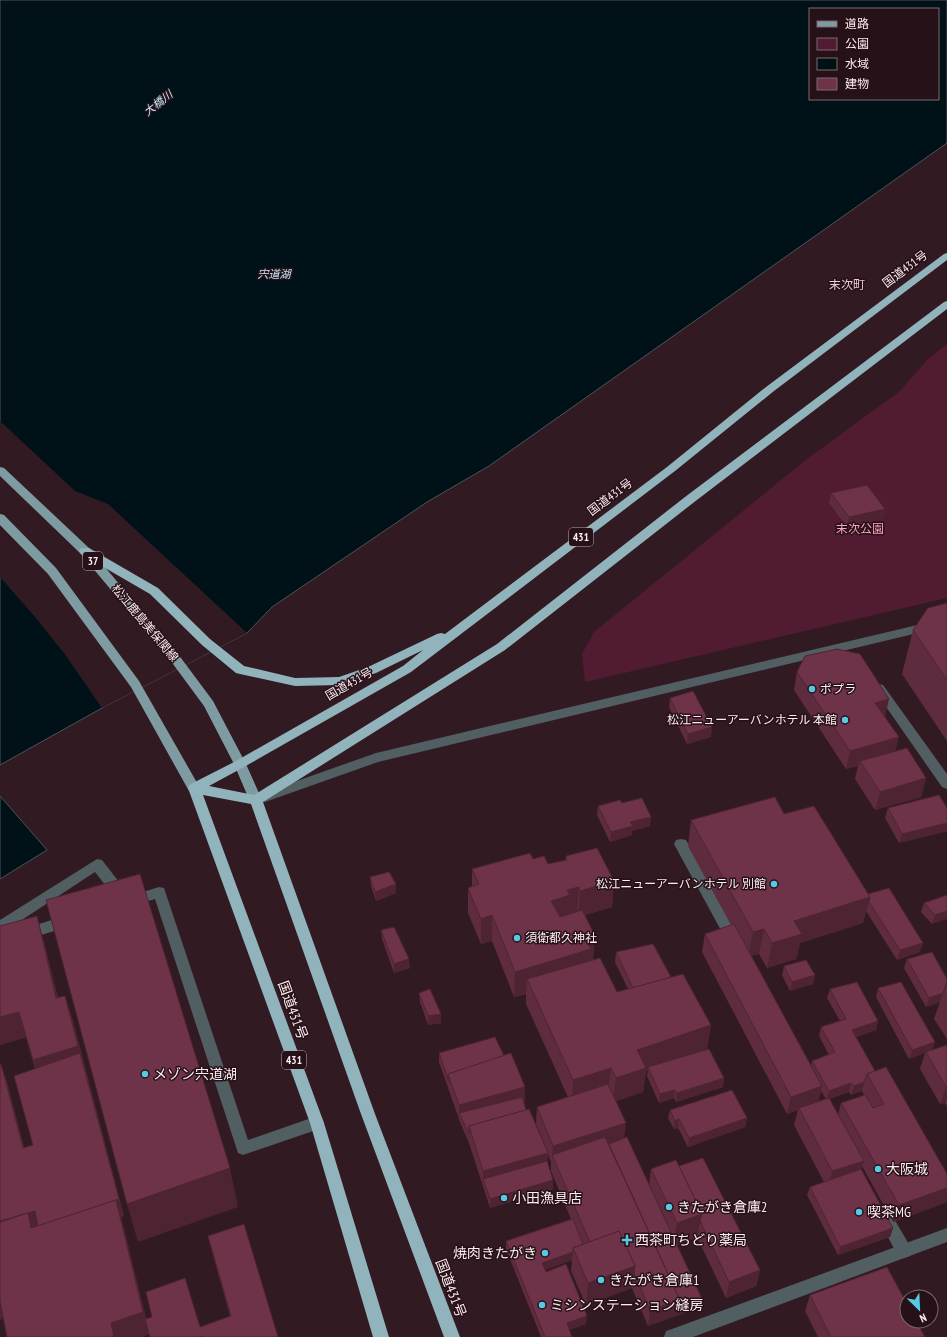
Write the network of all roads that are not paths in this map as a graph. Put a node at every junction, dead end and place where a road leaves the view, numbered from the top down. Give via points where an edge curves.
1 (947, 256) edge
2 (947, 304) edge
3 (0, 470) edge
4 (0, 518) edge
5 (85, 551) junction
6 (947, 622) edge
7 (462, 627) junction
8 (849, 646) junction
9 (858, 658) edge
10 (871, 677) edge
11 (240, 764) junction
12 (947, 784) edge
13 (194, 788) junction
14 (256, 800) junction
15 (681, 844) dead end
16 (127, 902) junction
17 (113, 906) edge
18 (77, 918) edge
19 (0, 927) edge
20 (0, 942) edge
21 (740, 952) edge
22 (317, 1123) junction
23 (877, 1203) edge
24 (947, 1235) edge
25 (904, 1251) junction
26 (381, 1337) edge
27 (452, 1337) edge
28 (672, 1337) edge

1 - 7 highway, 国道431号 / 431 via 770,389 671,470
2 - 14 highway via 501,647
3 - 5 main road, 松江鹿島美保関線 / 37
4 - 13 main road via 52,571 134,684
5 - 7 highway via 154,591 206,642 240,670 295,682 339,681 372,670
5 - 11 main road, 松江鹿島美保関線 / 37 via 177,661 209,704
6 - 8 street
7 - 11 highway, 国道431号 / 431 via 407,668
8 - 9 street
8 - 14 street via 376,758
10 - 12 street
11 - 13 highway, 国道431号 / 431
11 - 14 main road, 松江鹿島美保関線 / 37
13 - 14 highway
13 - 22 highway, 国道431号 / 431
14 - 27 highway, 国道431号 via 368,1114
15 - 21 street
16 - 17 street
16 - 19 street via 97,864
16 - 22 street via 159,892 243,1148
18 - 20 street
22 - 26 highway, 国道431号 / 431
23 - 25 street
24 - 25 street
25 - 28 street

